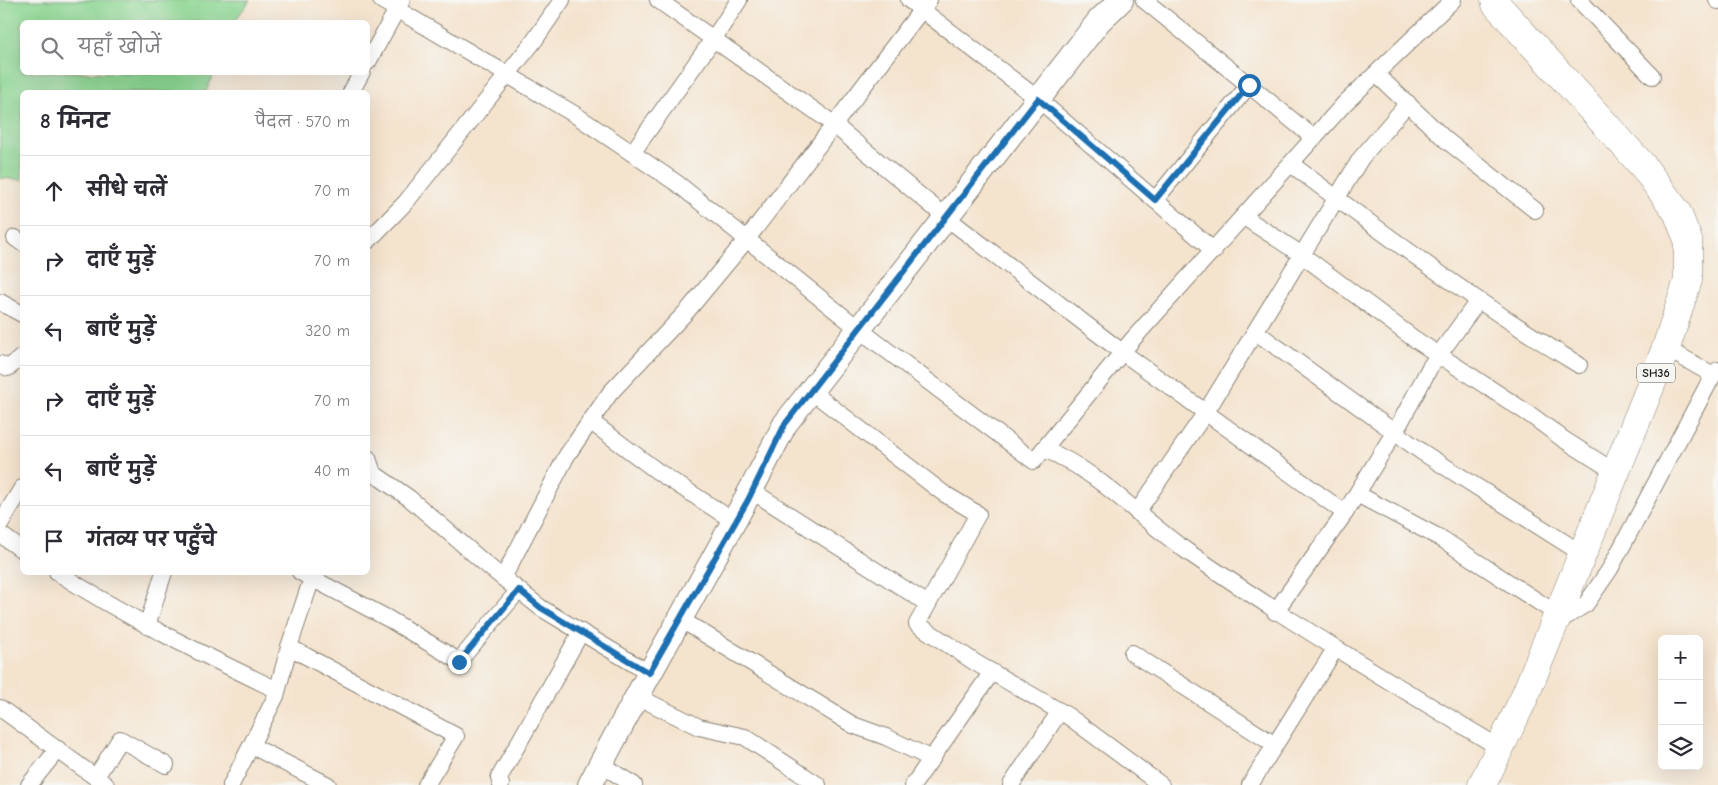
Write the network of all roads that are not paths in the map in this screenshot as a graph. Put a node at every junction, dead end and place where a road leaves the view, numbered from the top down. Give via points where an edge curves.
1 (381, 0) edge
2 (562, 0) edge
3 (658, 0) edge
4 (739, 0) edge
5 (908, 0) edge
6 (1122, 0) edge
7 (1144, 0) edge
8 (1453, 0) edge
9 (1495, 0) edge
10 (1579, 0) edge
11 (399, 4) edge
12 (926, 5) edge
13 (714, 38) junction
14 (370, 58) edge
15 (1376, 74) junction
16 (360, 75) edge
17 (508, 75) junction
18 (1652, 76) dead end
19 (1249, 85) junction
20 (352, 90) edge
21 (1038, 99) junction
22 (1408, 104) junction
23 (835, 126) junction
24 (1314, 138) junction
25 (632, 153) junction
26 (1291, 164) junction
27 (1336, 198) junction
28 (1155, 200) junction
29 (1536, 210) dead end
30 (1244, 217) junction
31 (947, 218) junction
32 (370, 239) edge
33 (747, 239) junction
34 (1214, 251) junction
35 (1302, 255) junction
36 (1478, 301) junction
37 (0, 302) edge
38 (20, 313) edge
39 (860, 330) junction
40 (1256, 332) junction
41 (1666, 348) junction
42 (1122, 352) junction
43 (1439, 355) junction
44 (20, 359) edge
45 (0, 364) edge
46 (1579, 365) dead end
47 (1716, 373) edge
48 (811, 391) junction
49 (1206, 412) junction
50 (590, 421) junction
51 (1394, 433) junction
52 (1044, 449) junction
53 (370, 469) edge
54 (1615, 472) junction
55 (20, 491) edge
56 (752, 491) junction
57 (1357, 494) junction
58 (1137, 512) junction
59 (1345, 513) junction
60 (735, 522) junction
61 (0, 524) edge
62 (0, 534) edge
63 (20, 549) edge
64 (1581, 553) junction
65 (62, 575) edge
66 (163, 575) edge
67 (306, 575) edge
68 (503, 578) junction
69 (519, 590) junction
70 (928, 604) junction
71 (1275, 612) junction
72 (680, 619) junction
73 (1555, 620) junction
74 (147, 626) junction
75 (581, 632) junction
76 (289, 647) junction
77 (1336, 648) junction
78 (1132, 653) dead end
79 (992, 672) junction
80 (649, 673) junction
81 (277, 690) junction
82 (636, 696) junction
83 (0, 708) edge
84 (1060, 711) junction
85 (1275, 745) junction
86 (252, 746) junction
87 (1500, 748) junction
88 (58, 749) junction
89 (932, 759) junction
90 (166, 765) dead end
91 (595, 775) edge
92 (101, 781) edge
93 (29, 785) edge
94 (232, 785) edge
95 (328, 785) edge
96 (426, 785) edge
97 (501, 785) edge
98 (634, 785) edge
99 (818, 785) edge
100 (913, 785) edge
101 (1010, 785) edge
102 (1162, 785) edge
103 (1250, 785) edge
104 (1482, 785) edge

1 - 11 street
2 - 17 street
3 - 13 street
4 - 13 street
5 - 12 street
6 - 21 street via 1099,21
7 - 19 street
8 - 15 street
9 - 41 highway, SH36 via 1643,166 1677,212 1688,240 1688,280
10 - 18 street
11 - 14 street
11 - 17 street
12 - 21 street
12 - 23 street
13 - 23 street
13 - 25 street
15 - 22 street
15 - 24 street
16 - 20 street
17 - 25 street
17 - 32 street via 406,202
19 - 24 street
19 - 28 street
21 - 28 street
21 - 31 street
22 - 27 street via 1362,158
22 - 29 street via 1446,140
23 - 31 street
23 - 33 street
24 - 26 street
25 - 33 street via 678,184
26 - 27 street
26 - 30 street
27 - 35 street
27 - 36 street
28 - 34 street
30 - 34 street
30 - 35 street
31 - 39 street
31 - 42 street
33 - 39 street
33 - 50 street via 688,310 610,393
34 - 42 street
35 - 40 street
35 - 43 street
36 - 43 street
36 - 46 street
37 - 38 street
39 - 48 street
39 - 52 street via 1034,461
40 - 49 street
40 - 51 street
41 - 47 street
41 - 54 highway, SH36
42 - 49 street
42 - 52 street
43 - 51 street
43 - 54 street
44 - 45 street via 8,368
47 - 73 street via 1610,569 1586,604
48 - 56 street via 785,424
48 - 70 street via 943,493 978,514
49 - 58 street
49 - 59 street
50 - 60 street via 657,471
50 - 68 street via 567,455
51 - 57 street
51 - 64 street
52 - 58 street via 1071,462
53 - 68 street
54 - 64 highway, SH36
55 - 61 street
56 - 60 street
56 - 70 street
57 - 59 street
57 - 73 street via 1442,539
58 - 71 street via 1169,539
59 - 71 street
60 - 72 street
62 - 63 street
64 - 73 highway, SH36
65 - 74 street
66 - 74 street
67 - 69 street via 387,618 459,662
67 - 76 street
68 - 69 street
69 - 75 street via 541,608
70 - 79 street via 917,624
71 - 77 street
72 - 80 street
72 - 89 street via 853,725
73 - 87 highway, SH36
74 - 81 street
75 - 80 street
75 - 97 street via 499,778
76 - 81 street
76 - 96 street via 456,736
77 - 85 street
77 - 87 street
78 - 85 street
79 - 84 street
79 - 89 street
80 - 82 street
81 - 86 street
82 - 91 street
82 - 99 street via 699,727 745,737
83 - 88 street
84 - 101 street
84 - 102 street
85 - 103 street
86 - 94 street
86 - 95 street
87 - 104 highway, SH36
88 - 92 street
88 - 93 street
89 - 100 street
90 - 92 street via 120,740
91 - 98 street

